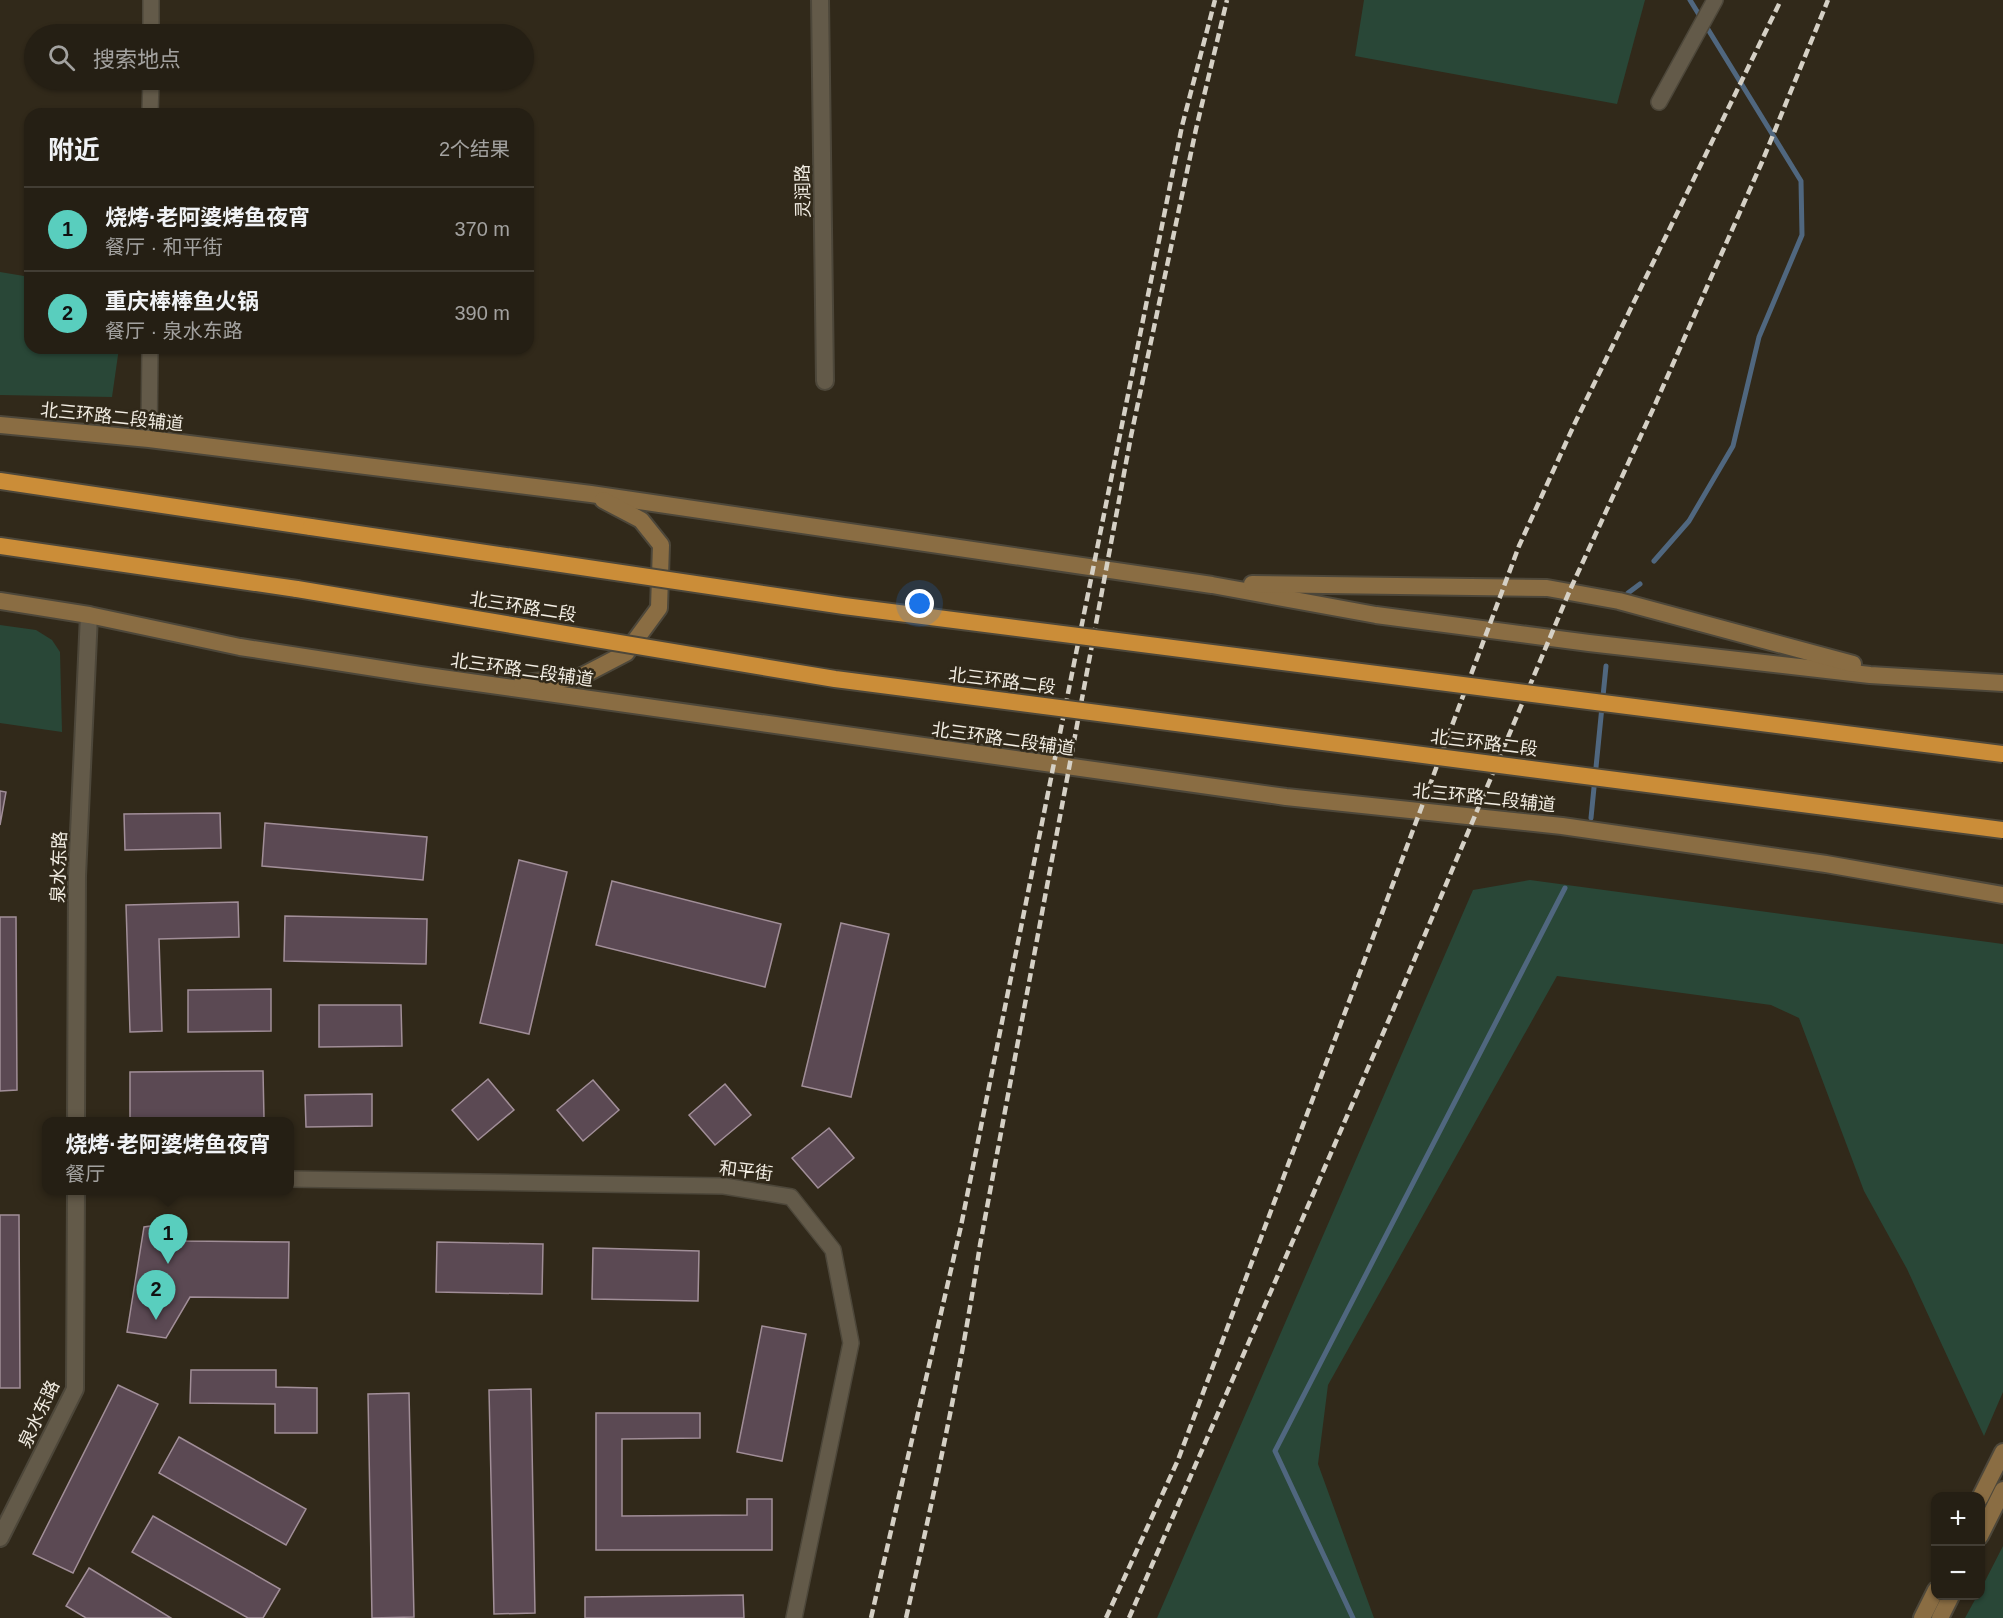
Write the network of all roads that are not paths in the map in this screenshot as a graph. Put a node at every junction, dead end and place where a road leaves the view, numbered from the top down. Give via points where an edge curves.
1 (151, 0) edge
2 (820, 0) edge
3 (1712, 5) edge
4 (151, 24) edge
5 (150, 90) edge
6 (1659, 102) dead end
7 (150, 108) edge
8 (150, 354) edge
9 (825, 381) dead end
10 (0, 425) edge
11 (150, 439) junction
12 (0, 481) edge
13 (591, 494) junction
14 (0, 546) edge
15 (1212, 585) junction
16 (0, 601) edge
17 (89, 615) junction
18 (1897, 676) junction
19 (2003, 683) edge
20 (494, 685) junction
21 (2003, 754) edge
22 (2003, 830) edge
23 (2003, 895) edge
24 (76, 1117) edge
25 (294, 1179) edge
26 (76, 1195) edge
27 (2003, 1452) edge
28 (2003, 1490) edge
29 (1983, 1492) edge
30 (1985, 1526) edge
31 (0, 1538) edge
32 (1931, 1599) edge
33 (1949, 1600) edge
34 (794, 1618) edge
35 (1922, 1618) edge
36 (1940, 1618) edge

1 - 4 street
2 - 9 street, 灵润路
3 - 6 street
5 - 7 street
8 - 11 street
10 - 11 main road, 北三环路二段辅道
11 - 13 main road, 北三环路二段辅道
12 - 21 highway, bridge via 844,606
13 - 15 main road, 北三环路二段辅道
13 - 20 main road via 641,520 661,545 659,608 626,653 578,678
14 - 22 highway, 北三环路二段, bridge via 297,589 835,679
15 - 18 main road, 北三环路二段辅道 via 1388,617 1647,651
15 - 18 main road via 1547,588 1619,601
16 - 17 main road, 北三环路二段辅道
17 - 20 main road, 北三环路二段辅道 via 240,647
17 - 24 street, 泉水东路 via 77,876
18 - 19 main road, 北三环路二段辅道
20 - 23 main road, 北三环路二段辅道 via 1274,795 1562,826 1826,864
25 - 34 street, 和平街 via 724,1186 791,1197 833,1250 851,1343
26 - 31 street, 泉水东路 via 75,1389
27 - 29 main road
28 - 30 main road
32 - 35 main road
33 - 36 main road

